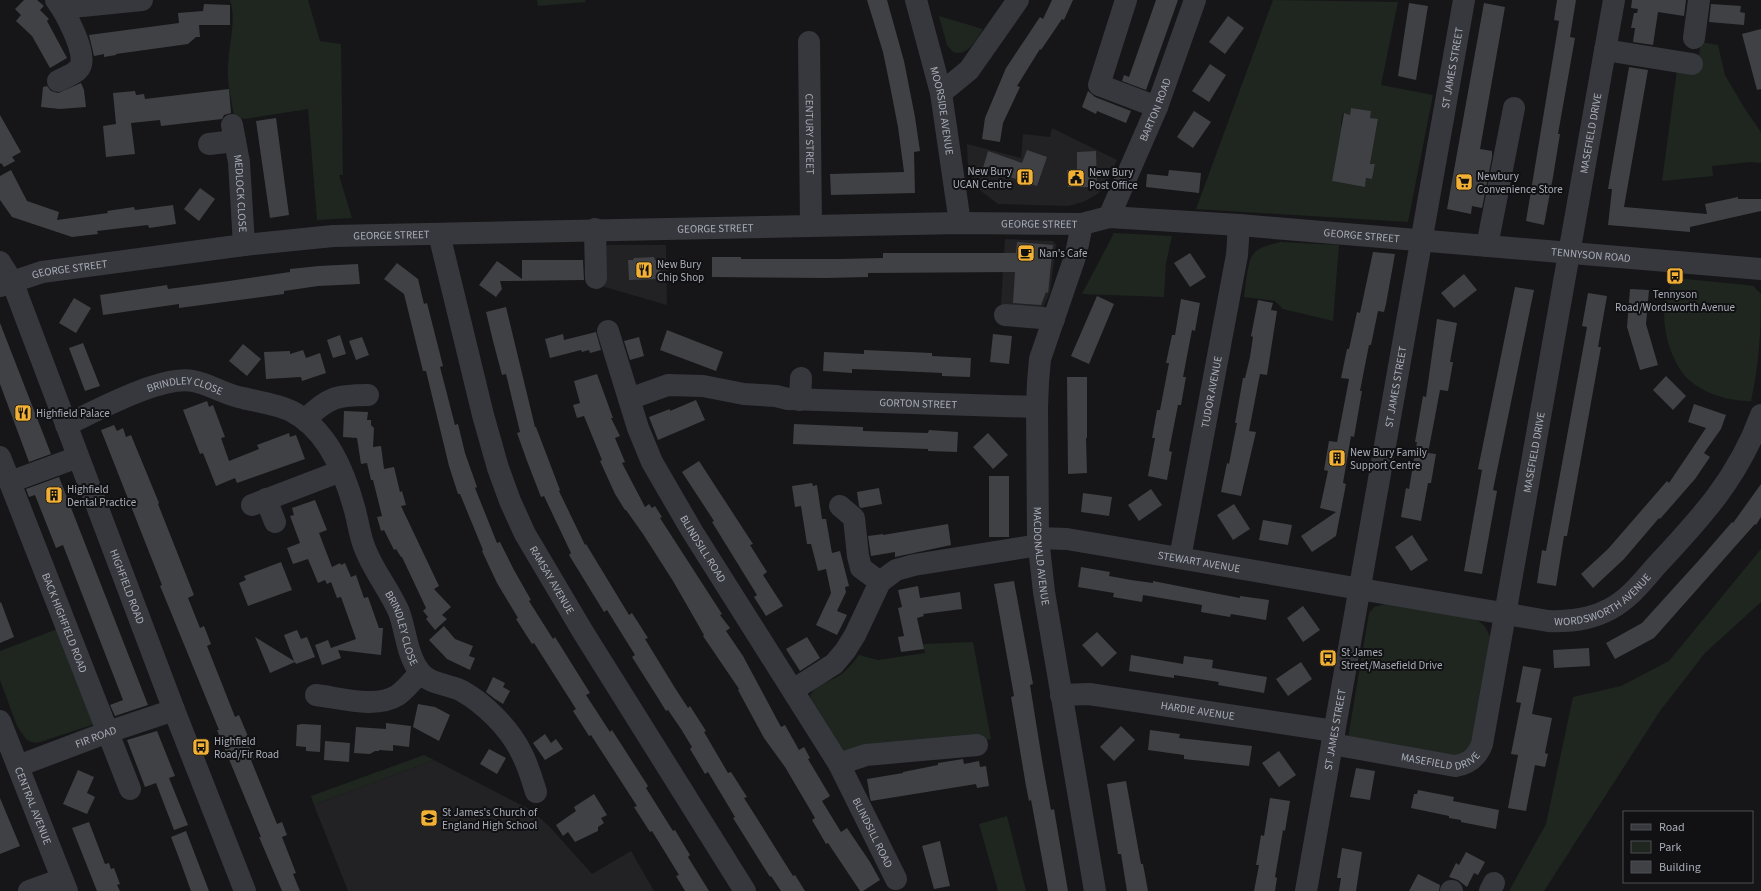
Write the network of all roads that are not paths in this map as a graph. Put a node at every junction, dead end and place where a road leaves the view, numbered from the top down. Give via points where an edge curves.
1 (142, 0) edge
2 (916, 0) edge
3 (1018, 0) edge
4 (1126, 0) edge
5 (1195, 0) edge
6 (1464, 0) edge
7 (1614, 0) edge
8 (1699, 0) edge
9 (59, 4) edge
10 (1694, 38) dead end
11 (809, 42) dead end
12 (1605, 50) junction
13 (1692, 64) dead end
14 (58, 81) dead end
15 (941, 93) junction
16 (1157, 107) junction
17 (1514, 108) dead end
18 (209, 144) dead end
19 (1110, 217) junction
20 (960, 223) junction
21 (1082, 224) junction
22 (811, 225) junction
23 (1239, 225) junction
24 (595, 229) junction
25 (439, 234) junction
26 (1421, 241) junction
27 (244, 245) junction
28 (1487, 246) junction
29 (1569, 252) junction
30 (0, 262) edge
31 (1761, 269) edge
32 (596, 278) dead end
33 (6, 283) edge
34 (1005, 315) dead end
35 (1054, 319) junction
36 (608, 331) dead end
37 (801, 378) dead end
38 (357, 391) dead end
39 (629, 399) junction
40 (794, 399) junction
41 (1037, 407) junction
42 (1761, 415) edge
43 (305, 420) junction
44 (66, 425) junction
45 (0, 456) edge
46 (78, 457) junction
47 (341, 471) junction
48 (10, 482) junction
49 (840, 506) dead end
50 (275, 522) dead end
51 (1039, 542) junction
52 (1180, 558) junction
53 (880, 582) junction
54 (1360, 588) junction
55 (1504, 614) junction
56 (420, 673) junction
57 (793, 690) junction
58 (316, 695) dead end
59 (1061, 696) junction
60 (174, 710) junction
61 (1, 729) edge
62 (108, 732) junction
63 (1333, 738) junction
64 (977, 745) dead end
65 (839, 764) junction
66 (18, 766) junction
67 (130, 789) dead end
68 (536, 792) dead end
69 (896, 879) dead end
70 (64, 885) edge
71 (30, 891) edge
72 (245, 891) edge
73 (745, 891) edge
74 (1095, 891) edge
75 (1306, 891) edge

1 - 9 street
2 - 15 street, MOORSIDE AVENUE
3 - 15 street via 969,70
4 - 16 street via 1099,85
5 - 16 street, BARTON ROAD
6 - 26 street, ST JAMES STREET
7 - 12 street, MASEFIELD DRIVE
8 - 10 street
9 - 14 street via 76,37 82,58 78,70
11 - 22 street, CENTURY STREET
12 - 13 street
12 - 29 street, MASEFIELD DRIVE
15 - 20 street, MOORSIDE AVENUE
16 - 19 street, BARTON ROAD
17 - 28 street
18 - 27 street, MEDLOCK CLOSE via 233,133 239,162
19 - 21 street, GEORGE STREET
19 - 23 street, GEORGE STREET
20 - 21 street, GEORGE STREET
20 - 22 street, GEORGE STREET
21 - 35 street, MACDONALD AVENUE via 1076,254
22 - 24 street, GEORGE STREET
23 - 26 street, GEORGE STREET
23 - 52 street, TUDOR AVENUE via 1238,255
24 - 25 street, GEORGE STREET
24 - 32 street
25 - 27 street, GEORGE STREET via 340,236
25 - 73 street, RAMSAY AVENUE via 498,468 525,534
26 - 28 street, TENNYSON ROAD
26 - 54 street, ST JAMES STREET
27 - 33 street, GEORGE STREET via 42,272
28 - 29 street, TENNYSON ROAD
29 - 31 street, TENNYSON ROAD
29 - 55 street, MASEFIELD DRIVE
30 - 33 street, HIGHFIELD ROAD
33 - 44 street, HIGHFIELD ROAD
34 - 35 street
35 - 41 street, MACDONALD AVENUE via 1040,359
36 - 39 street, BLINDSILL ROAD
37 - 40 street
38 - 43 street via 324,403
39 - 40 street, GORTON STREET via 668,385 703,386 744,394
39 - 57 street, BLINDSILL ROAD via 652,462
40 - 41 street, GORTON STREET
41 - 51 street, MACDONALD AVENUE
42 - 55 street, WORDSWORTH AVENUE via 1747,448 1729,480 1690,530 1622,602 1596,616 1566,622
43 - 44 street, BRINDLEY CLOSE via 290,410 275,405 227,394 203,383 178,380 152,387
43 - 47 street, BRINDLEY CLOSE via 327,443
44 - 46 street, HIGHFIELD ROAD
45 - 48 street, BACK HIGHFIELD ROAD
46 - 48 street
46 - 60 street, HIGHFIELD ROAD
47 - 50 street via 259,502
47 - 56 street, BRINDLEY CLOSE via 363,545 398,612 413,660
48 - 62 street, BACK HIGHFIELD ROAD
49 - 53 street via 854,518 861,568
51 - 52 street, STEWART AVENUE via 1067,539
51 - 53 street via 914,565 896,570
51 - 59 street, MACDONALD AVENUE via 1044,592
52 - 54 street, STEWART AVENUE
53 - 57 street via 845,651 834,664
54 - 55 street, WORDSWORTH AVENUE
54 - 63 street, ST JAMES STREET
55 - 63 street, MASEFIELD DRIVE via 1482,744 1479,752 1468,762 1445,766
56 - 58 street, BRINDLEY CLOSE via 399,694 376,703 341,708
56 - 68 street, BRINDLEY CLOSE via 430,680 460,690 500,722 521,751
57 - 65 street, BLINDSILL ROAD
59 - 63 street, HARDIE AVENUE via 1089,694
59 - 74 street, MACDONALD AVENUE
60 - 62 street, FIR ROAD
60 - 72 street, HIGHFIELD ROAD
61 - 66 street, CENTRAL AVENUE
62 - 66 street, FIR ROAD
62 - 67 street, BACK HIGHFIELD ROAD
63 - 75 street, ST JAMES STREET
64 - 65 street via 866,755
65 - 69 street, BLINDSILL ROAD
66 - 70 street, CENTRAL AVENUE
70 - 71 street

